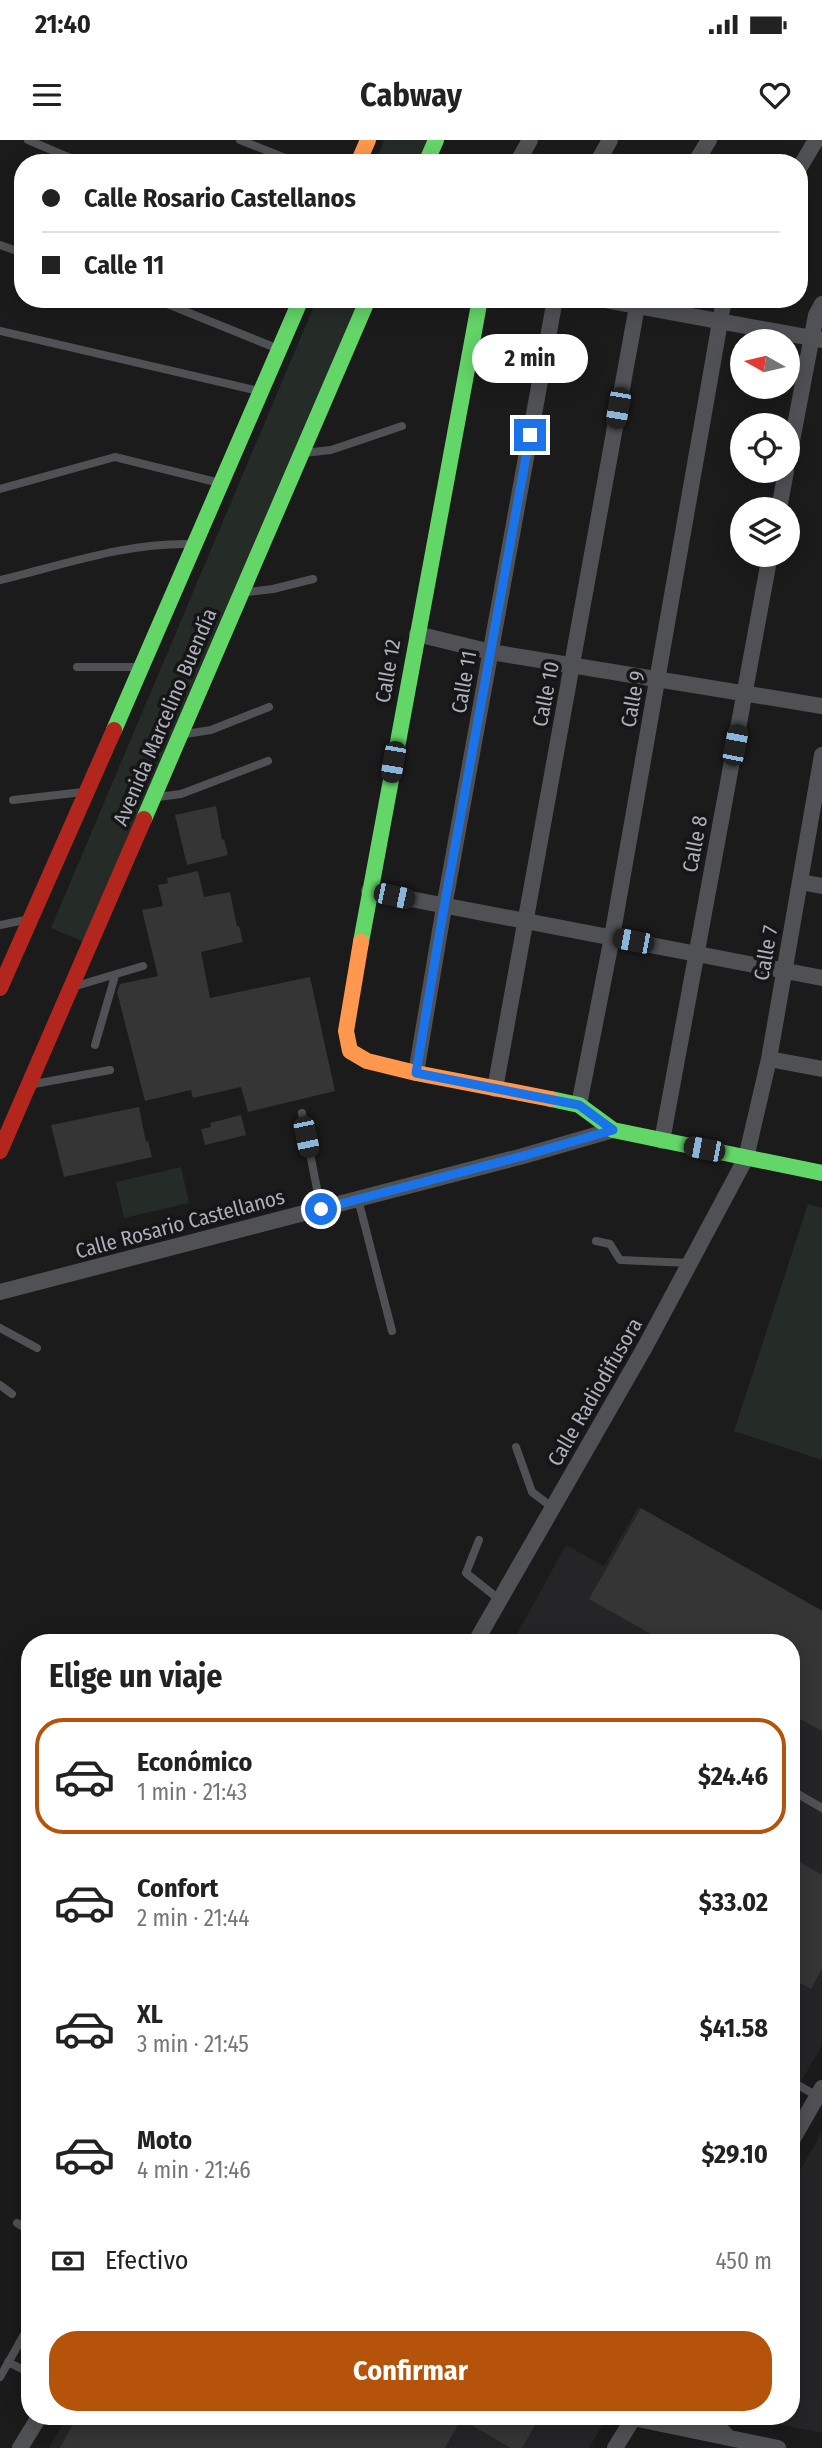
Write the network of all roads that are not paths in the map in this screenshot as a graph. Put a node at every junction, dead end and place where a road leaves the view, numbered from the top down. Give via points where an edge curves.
1 (28, 140) edge
2 (240, 140) edge
3 (61, 154) edge
4 (275, 154) edge
5 (822, 304) edge
6 (177, 308) edge
7 (297, 308) edge
8 (364, 308) edge
9 (478, 308) edge
10 (553, 308) edge
11 (637, 308) edge
12 (648, 308) edge
13 (722, 308) edge
14 (719, 321) junction
15 (0, 331) edge
16 (816, 339) edge
17 (279, 349) junction
18 (262, 392) junction
19 (799, 413) edge
20 (402, 426) dead end
21 (302, 454) junction
22 (223, 484) junction
23 (0, 489) edge
24 (196, 544) junction
25 (768, 567) edge
26 (313, 579) dead end
27 (0, 580) edge
28 (242, 592) junction
29 (417, 634) junction
30 (491, 652) junction
31 (573, 665) junction
32 (77, 667) dead end
33 (142, 667) junction
34 (658, 678) junction
35 (744, 693) junction
36 (822, 706) edge
37 (269, 707) dead end
38 (180, 736) junction
39 (822, 755) edge
40 (268, 761) dead end
41 (819, 790) edge
42 (87, 791) junction
43 (153, 798) junction
44 (13, 800) dead end
45 (800, 882) junction
46 (822, 886) edge
47 (369, 891) junction
48 (444, 907) junction
49 (30, 919) junction
50 (524, 922) junction
51 (0, 925) edge
52 (612, 937) junction
53 (696, 954) junction
54 (143, 966) dead end
55 (784, 971) junction
56 (115, 975) junction
57 (822, 978) edge
58 (0, 988) edge
59 (71, 988) junction
60 (95, 1045) dead end
61 (769, 1059) junction
62 (822, 1069) edge
63 (110, 1070) dead end
64 (416, 1073) junction
65 (28, 1086) junction
66 (495, 1089) junction
67 (579, 1105) junction
68 (302, 1113) dead end
69 (613, 1130) junction
70 (662, 1141) junction
71 (0, 1151) edge
72 (746, 1158) junction
73 (822, 1173) edge
74 (358, 1199) junction
75 (321, 1209) junction
76 (596, 1241) dead end
77 (690, 1264) junction
78 (0, 1293) edge
79 (0, 1328) edge
80 (393, 1331) dead end
81 (37, 1348) dead end
82 (0, 1385) edge
83 (12, 1394) dead end
84 (516, 1447) dead end
85 (552, 1508) junction
86 (479, 1540) dead end
87 (500, 1600) junction
88 (480, 1634) edge
89 (800, 1795) edge
90 (822, 1808) edge
91 (800, 2084) edge
92 (820, 2092) edge
93 (800, 2126) edge
94 (17, 2223) dead end
95 (21, 2225) edge
96 (21, 2340) edge
97 (8, 2362) junction
98 (21, 2368) edge
99 (0, 2377) edge
100 (34, 2425) edge
101 (628, 2425) edge
102 (671, 2425) edge
103 (717, 2425) edge
104 (728, 2437) junction
105 (20, 2448) edge
106 (615, 2448) edge
107 (778, 2448) edge

1 - 3 lane
2 - 4 lane
5 - 16 street via 816,315
6 - 17 lane
7 - 17 main road, Avenida Marcelino Buendía
8 - 21 main road, Avenida Marcelino Buendía
9 - 29 main road, Calle 12
10 - 30 street, Calle 11
11 - 31 street, Calle 10
12 - 14 street
13 - 14 street, Calle 9
14 - 16 street
14 - 34 street, Calle 9
15 - 18 lane
16 - 19 street
17 - 18 main road, Avenida Marcelino Buendía
18 - 22 main road, Avenida Marcelino Buendía
20 - 21 lane via 331,450
21 - 28 main road, Avenida Marcelino Buendía
22 - 23 lane via 115,457
22 - 24 main road, Avenida Marcelino Buendía
24 - 27 lane via 128,549
24 - 33 main road, Avenida Marcelino Buendía
25 - 35 street, Calle 8
26 - 28 lane
28 - 38 main road, Avenida Marcelino Buendía
29 - 30 street
29 - 47 main road, Calle 12
30 - 31 street
30 - 48 street, Calle 11
31 - 34 street
31 - 50 street, Calle 10
32 - 33 lane
33 - 42 main road, Avenida Marcelino Buendía
34 - 35 street
34 - 52 street, Calle 9
35 - 36 street
35 - 53 street, Calle 8
37 - 38 lane via 211,730
38 - 43 main road, Avenida Marcelino Buendía
39 - 41 street, Calle 7
40 - 43 lane via 181,794
41 - 45 street, Calle 7
42 - 44 lane
42 - 49 main road, Avenida Marcelino Buendía
43 - 59 main road, Avenida Marcelino Buendía
45 - 46 street
45 - 55 street, Calle 7
47 - 48 street
47 - 64 main road, Calle 12 via 346,1043 367,1061
48 - 50 street
48 - 64 street, Calle 11
49 - 51 lane
49 - 58 main road, Avenida Marcelino Buendía
50 - 52 street
50 - 66 street, Calle 10
52 - 53 street
52 - 67 street, Calle 9
53 - 55 street
53 - 70 street, Calle 8
54 - 56 lane
55 - 57 street
55 - 61 street, Calle 7
56 - 59 lane
56 - 60 lane
59 - 65 main road, Avenida Marcelino Buendía
61 - 62 street
61 - 72 street, Calle 7
63 - 65 lane
64 - 66 main road
65 - 71 main road, Avenida Marcelino Buendía
66 - 67 main road
67 - 69 main road
68 - 75 lane
69 - 70 main road
69 - 74 street, Calle Rosario Castellanos
70 - 72 main road
72 - 73 main road
72 - 77 street, Calle Radiodifusora
74 - 75 street, Calle Rosario Castellanos
74 - 80 lane
75 - 78 street, Calle Rosario Castellanos
76 - 77 lane via 610,1244 620,1260
77 - 85 street, Calle Radiodifusora
79 - 81 lane
82 - 83 lane
84 - 85 lane via 532,1492
85 - 87 street, Calle Radiodifusora
86 - 87 lane via 466,1573
87 - 88 street, Calle Radiodifusora
89 - 90 lane
91 - 92 lane
92 - 93 street
94 - 95 lane
96 - 97 lane
97 - 98 lane
97 - 99 lane
100 - 105 street
101 - 106 street
102 - 104 street
103 - 104 street
104 - 107 street

